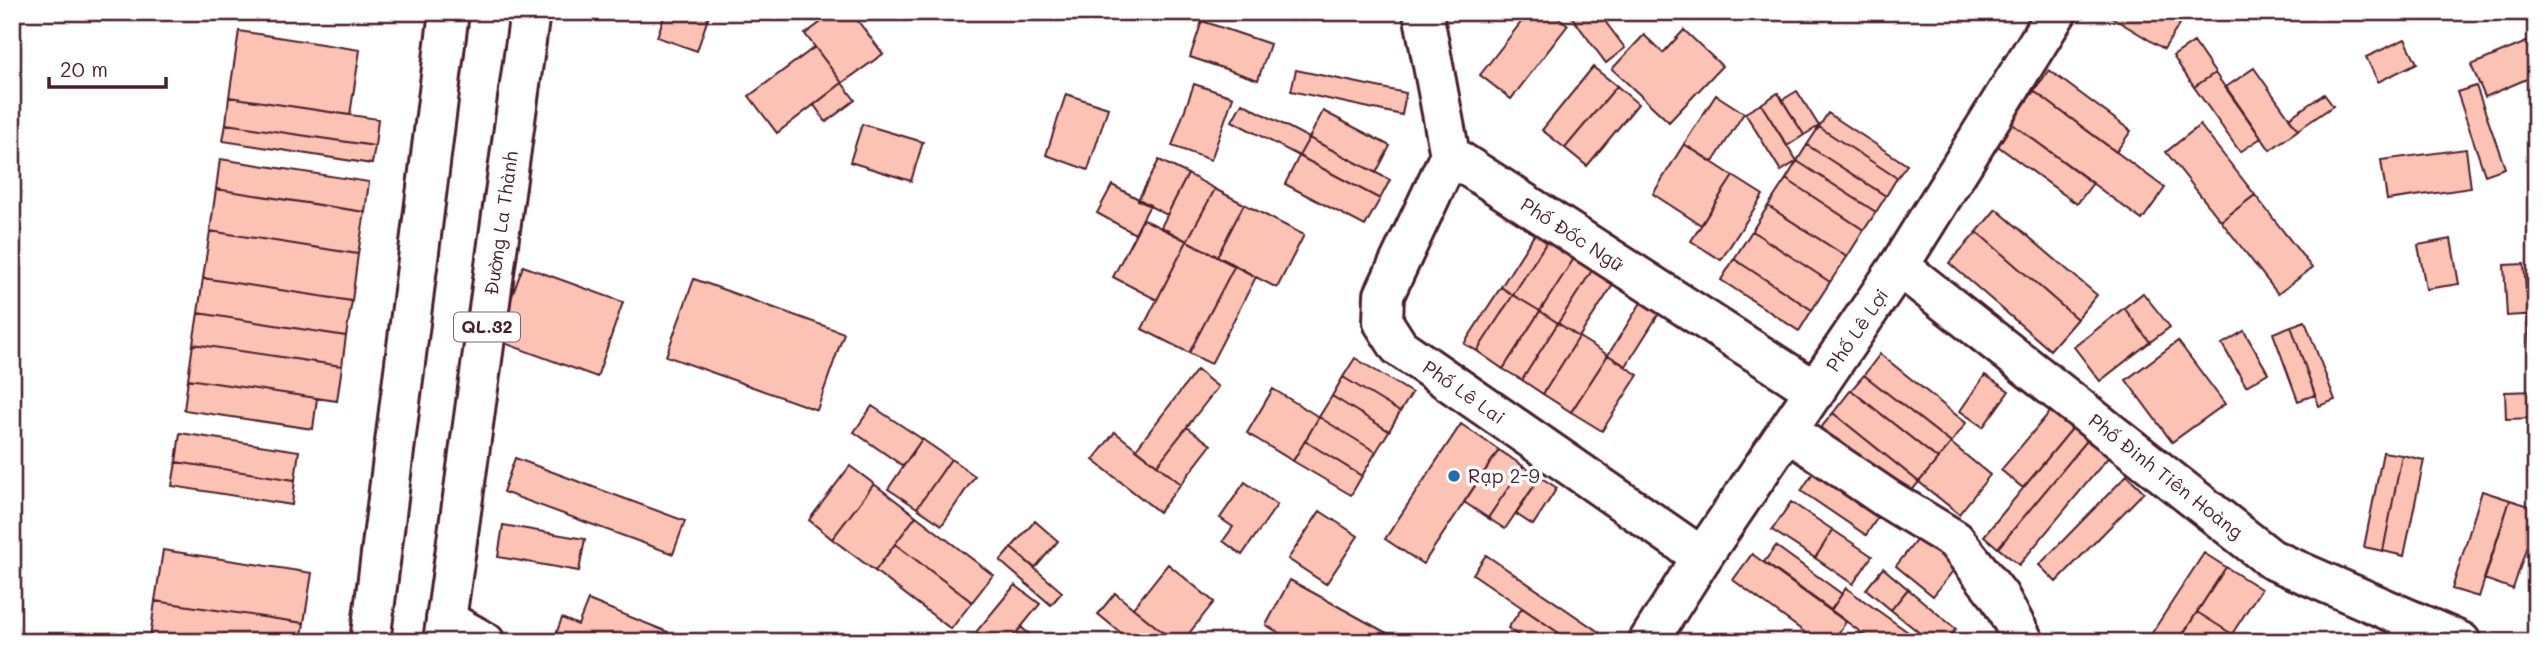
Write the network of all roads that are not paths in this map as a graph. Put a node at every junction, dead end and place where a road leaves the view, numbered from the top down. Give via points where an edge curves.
1 (449, 12) edge
2 (530, 12) edge
3 (1423, 12) edge
4 (2057, 12) edge
5 (1450, 155) junction
6 (1899, 266) junction
7 (1816, 391) junction
8 (1789, 432) junction
9 (1702, 557) junction
10 (445, 631) edge
11 (370, 642) edge
12 (485, 642) edge
13 (1648, 642) edge
14 (2024, 642) edge
15 (2461, 642) edge

1 - 11 main road
2 - 10 main road, Đường La Thành / QL.32
3 - 5 main road
4 - 6 main road, Phố Lê Lợi
5 - 7 main road, Phố Đốc Ngữ
5 - 9 main road, Phố Lê Lai via 1384,295 1383,322 1399,347
6 - 7 main road, Phố Lê Lợi
6 - 15 main road, Phố Đinh Tiên Hoàng via 2271,559
7 - 8 main road, Phố Lê Lợi
8 - 9 main road, Phố Lê Lợi
8 - 14 main road via 1955,540 1999,596
9 - 13 main road, Phố Lê Lợi
10 - 12 main road

